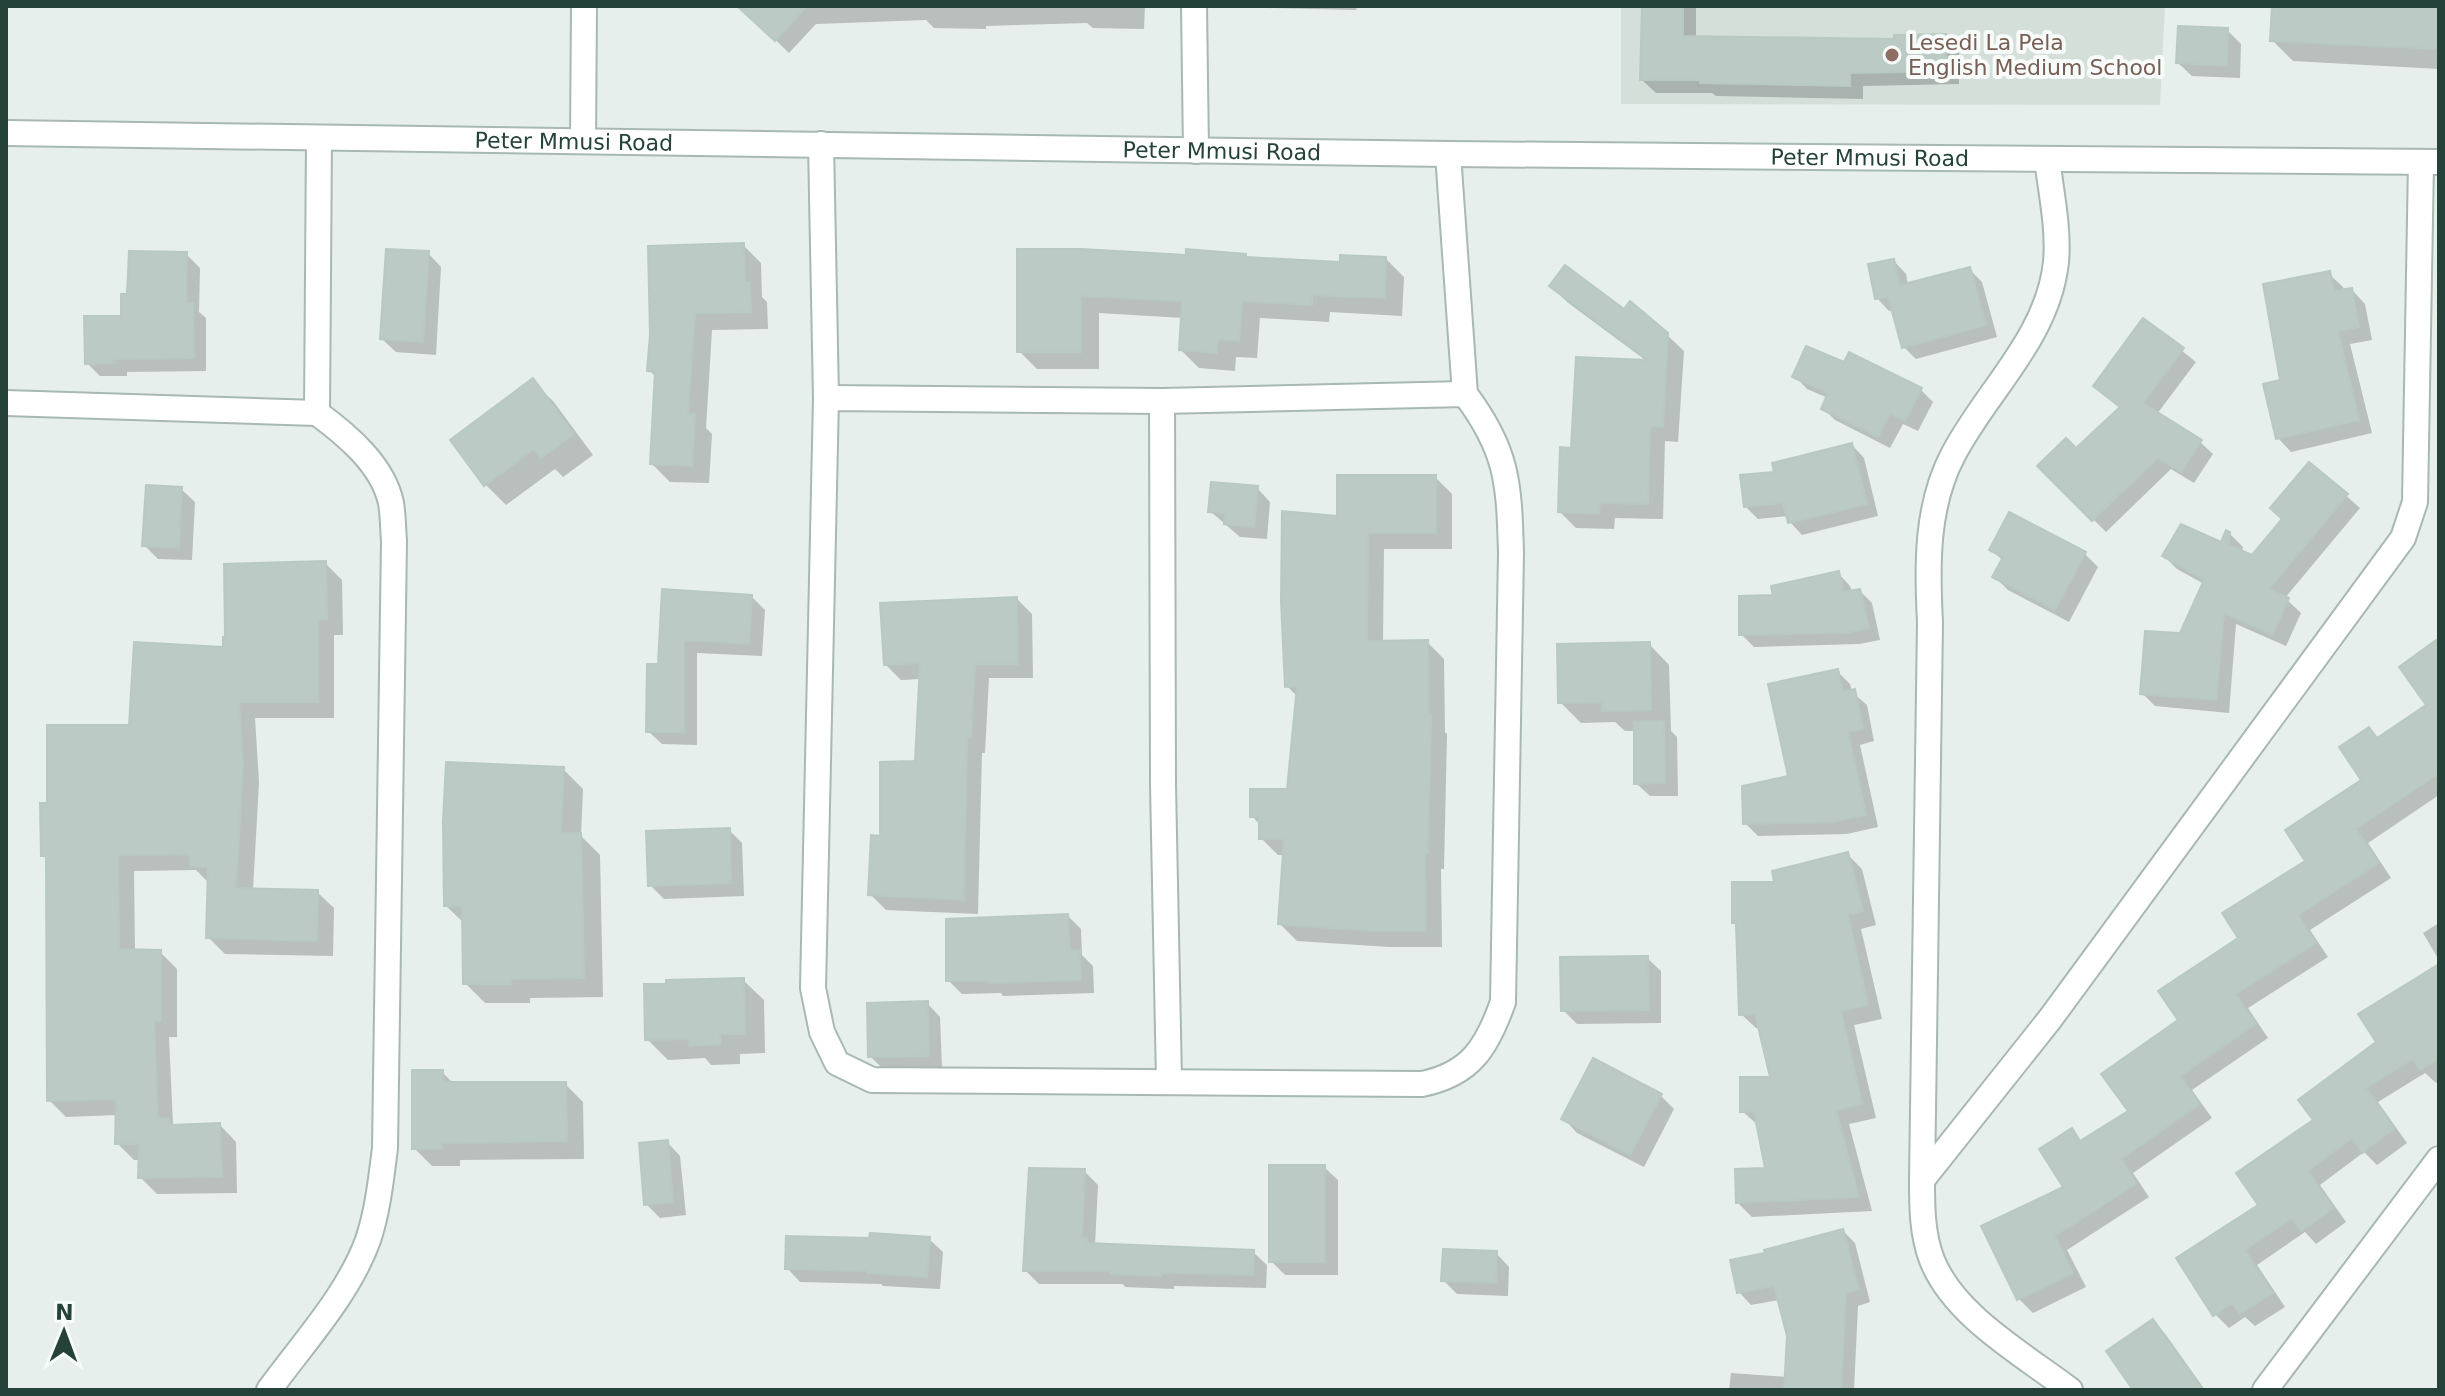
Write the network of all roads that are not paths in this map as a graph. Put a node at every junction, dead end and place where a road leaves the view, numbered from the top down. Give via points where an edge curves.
1 (584, 6) edge
2 (1194, 6) edge
3 (6, 133) edge
4 (319, 138) junction
5 (583, 140) junction
6 (821, 144) junction
7 (1196, 151) junction
8 (1448, 154) junction
9 (2047, 159) junction
10 (2430, 162) edge
11 (1465, 394) junction
12 (826, 398) junction
13 (1162, 401) junction
14 (6, 403) edge
15 (317, 413) junction
16 (1169, 1081) junction
17 (2439, 1159) edge
18 (1922, 1180) junction
19 (269, 1390) edge
20 (2070, 1390) edge
21 (2265, 1390) edge

1 - 5 street
2 - 7 street
3 - 4 street, Peter Mmusi Road
4 - 5 street, Peter Mmusi Road
4 - 15 street
5 - 6 street, Peter Mmusi Road
6 - 7 street, Peter Mmusi Road
6 - 12 street
7 - 8 street, Peter Mmusi Road
8 - 9 street, Peter Mmusi Road
8 - 11 street
9 - 10 street, Peter Mmusi Road
9 - 18 street via 2056,262 2045,303 2025,347 1953,454 1940,483 1928,553
10 - 18 street via 2415,502 2403,538 2050,1019
11 - 13 street
11 - 16 street via 1500,455 1508,486 1511,541 1503,1002 1489,1037 1466,1065 1422,1084
12 - 13 street
12 - 16 street via 813,988 822,1032 837,1063 872,1080
13 - 16 street
14 - 15 street
15 - 19 street via 344,433 383,481 391,502 385,1148 368,1239 353,1272
17 - 21 street
18 - 20 street via 1923,1223 1932,1260 1952,1296

